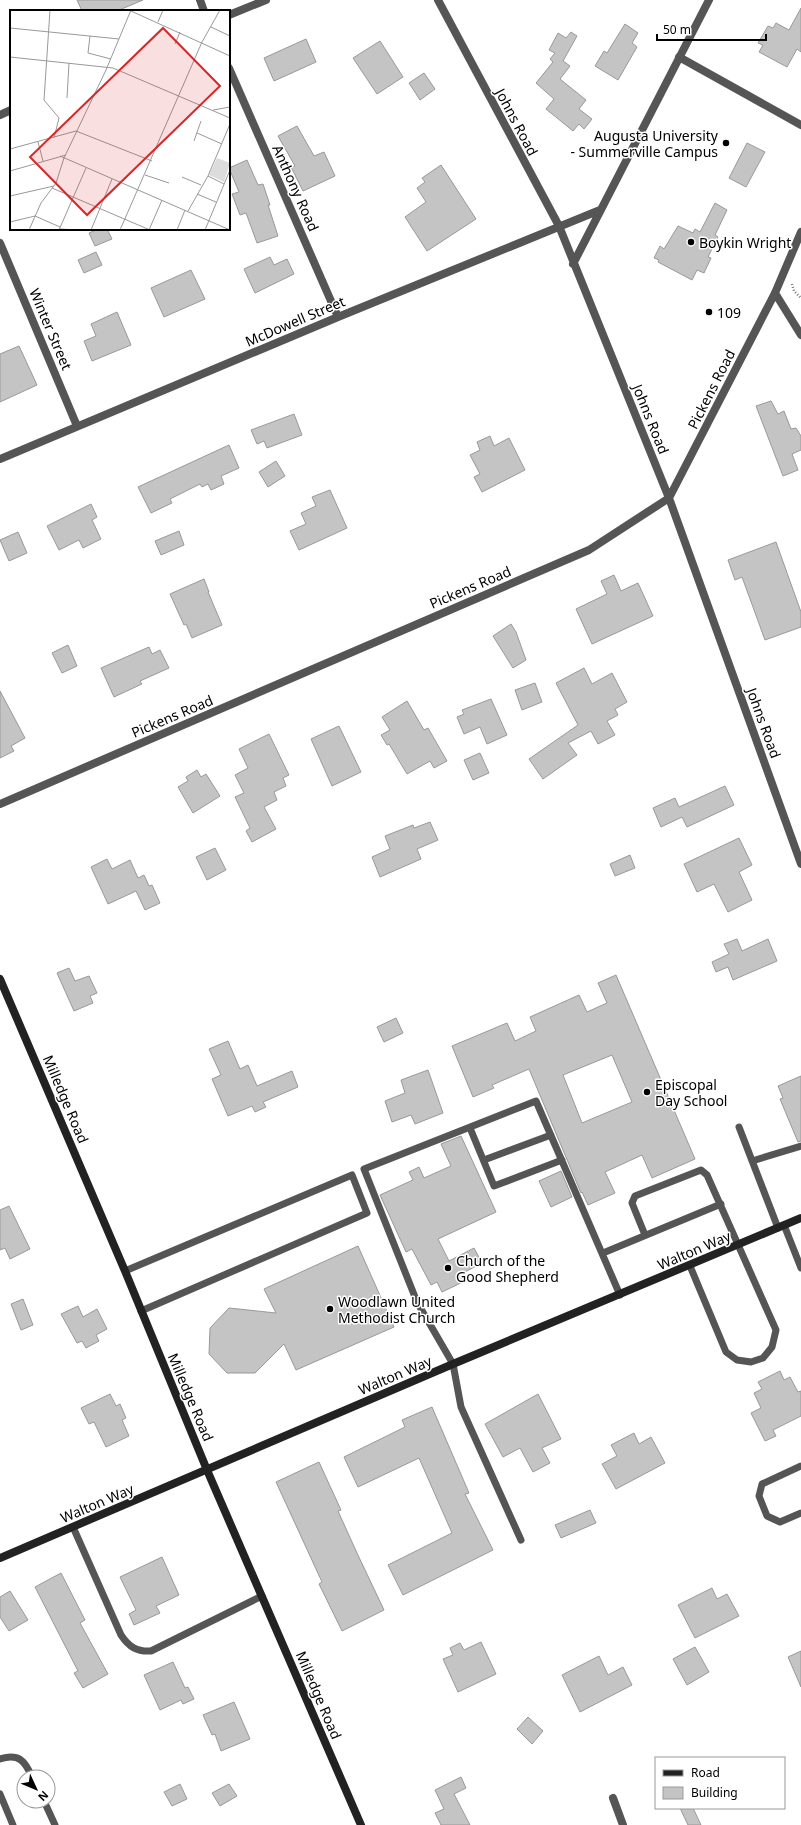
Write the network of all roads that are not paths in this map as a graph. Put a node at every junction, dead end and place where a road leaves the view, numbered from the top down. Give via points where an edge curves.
1 (200, 0) edge
2 (266, 0) edge
3 (438, 0) edge
4 (709, 0) edge
5 (204, 10) edge
6 (230, 15) edge
7 (678, 57) junction
8 (230, 70) edge
9 (10, 110) edge
10 (0, 115) edge
11 (801, 125) edge
12 (600, 210) junction
13 (559, 226) junction
14 (801, 232) edge
15 (0, 243) edge
16 (573, 264) junction
17 (775, 292) junction
18 (338, 317) junction
19 (801, 335) edge
20 (78, 426) junction
21 (0, 459) edge
22 (669, 498) junction
23 (0, 804) edge
24 (801, 864) edge
25 (0, 979) edge
26 (739, 1127) dead end
27 (470, 1128) junction
28 (551, 1135) junction
29 (801, 1146) edge
30 (484, 1160) junction
31 (562, 1160) junction
32 (752, 1161) junction
33 (364, 1169) junction
34 (352, 1175) junction
35 (721, 1204) junction
36 (801, 1218) edge
37 (781, 1227) junction
38 (645, 1235) junction
39 (739, 1244) junction
40 (603, 1253) junction
41 (690, 1266) junction
42 (801, 1268) edge
43 (125, 1271) junction
44 (620, 1295) junction
45 (141, 1311) junction
46 (453, 1364) junction
47 (801, 1466) edge
48 (207, 1470) junction
49 (801, 1513) edge
50 (73, 1527) junction
51 (521, 1540) dead end
52 (0, 1558) edge
53 (262, 1596) junction
54 (0, 1759) edge
55 (28, 1769) edge
56 (0, 1794) edge
57 (613, 1798) dead end
58 (47, 1809) edge
59 (13, 1825) edge
60 (54, 1825) edge
61 (361, 1825) edge
62 (623, 1825) edge

1 - 5 street
2 - 6 street
3 - 13 street, Johns Road
4 - 7 street
7 - 11 street
7 - 12 street
8 - 18 street, Anthony Road
9 - 10 street
12 - 13 street, McDowell Street
12 - 16 street
13 - 16 street, Johns Road
13 - 18 street, McDowell Street
14 - 17 street, Pickens Road
15 - 20 street, Winter Street
16 - 22 street, Johns Road
17 - 19 street
17 - 22 street, Pickens Road
18 - 20 street, McDowell Street
20 - 21 street, McDowell Street
22 - 23 street, Pickens Road via 589,550
22 - 24 street, Johns Road
25 - 43 street, Milledge Road
26 - 32 lane
27 - 28 lane via 536,1101
27 - 30 lane
27 - 33 lane
28 - 30 lane
28 - 31 lane
29 - 32 lane
30 - 31 lane via 494,1186
31 - 40 lane
32 - 37 lane
33 - 34 lane
33 - 46 lane via 417,1302
34 - 43 lane
34 - 45 lane via 367,1213
35 - 38 lane
35 - 38 lane via 707,1175 701,1170 635,1196 632,1203
35 - 39 lane
36 - 37 street, Walton Way
37 - 39 street, Walton Way
37 - 42 lane
38 - 40 lane
39 - 41 street, Walton Way
39 - 41 lane via 776,1330 772,1347 763,1358 751,1362 737,1360 726,1352
40 - 44 lane
41 - 44 street, Walton Way
43 - 45 street, Milledge Road
44 - 46 street, Walton Way
45 - 48 street, Milledge Road
46 - 48 street, Walton Way
46 - 51 lane via 461,1407
47 - 49 lane via 762,1484 759,1496 767,1516 780,1522
48 - 50 street, Walton Way
48 - 53 street, Milledge Road
50 - 52 street, Walton Way
50 - 53 lane via 121,1635 126,1644 134,1649 151,1651
53 - 61 street, Milledge Road
54 - 55 lane via 18,1758 25,1762
56 - 59 lane
57 - 62 street
58 - 60 lane

